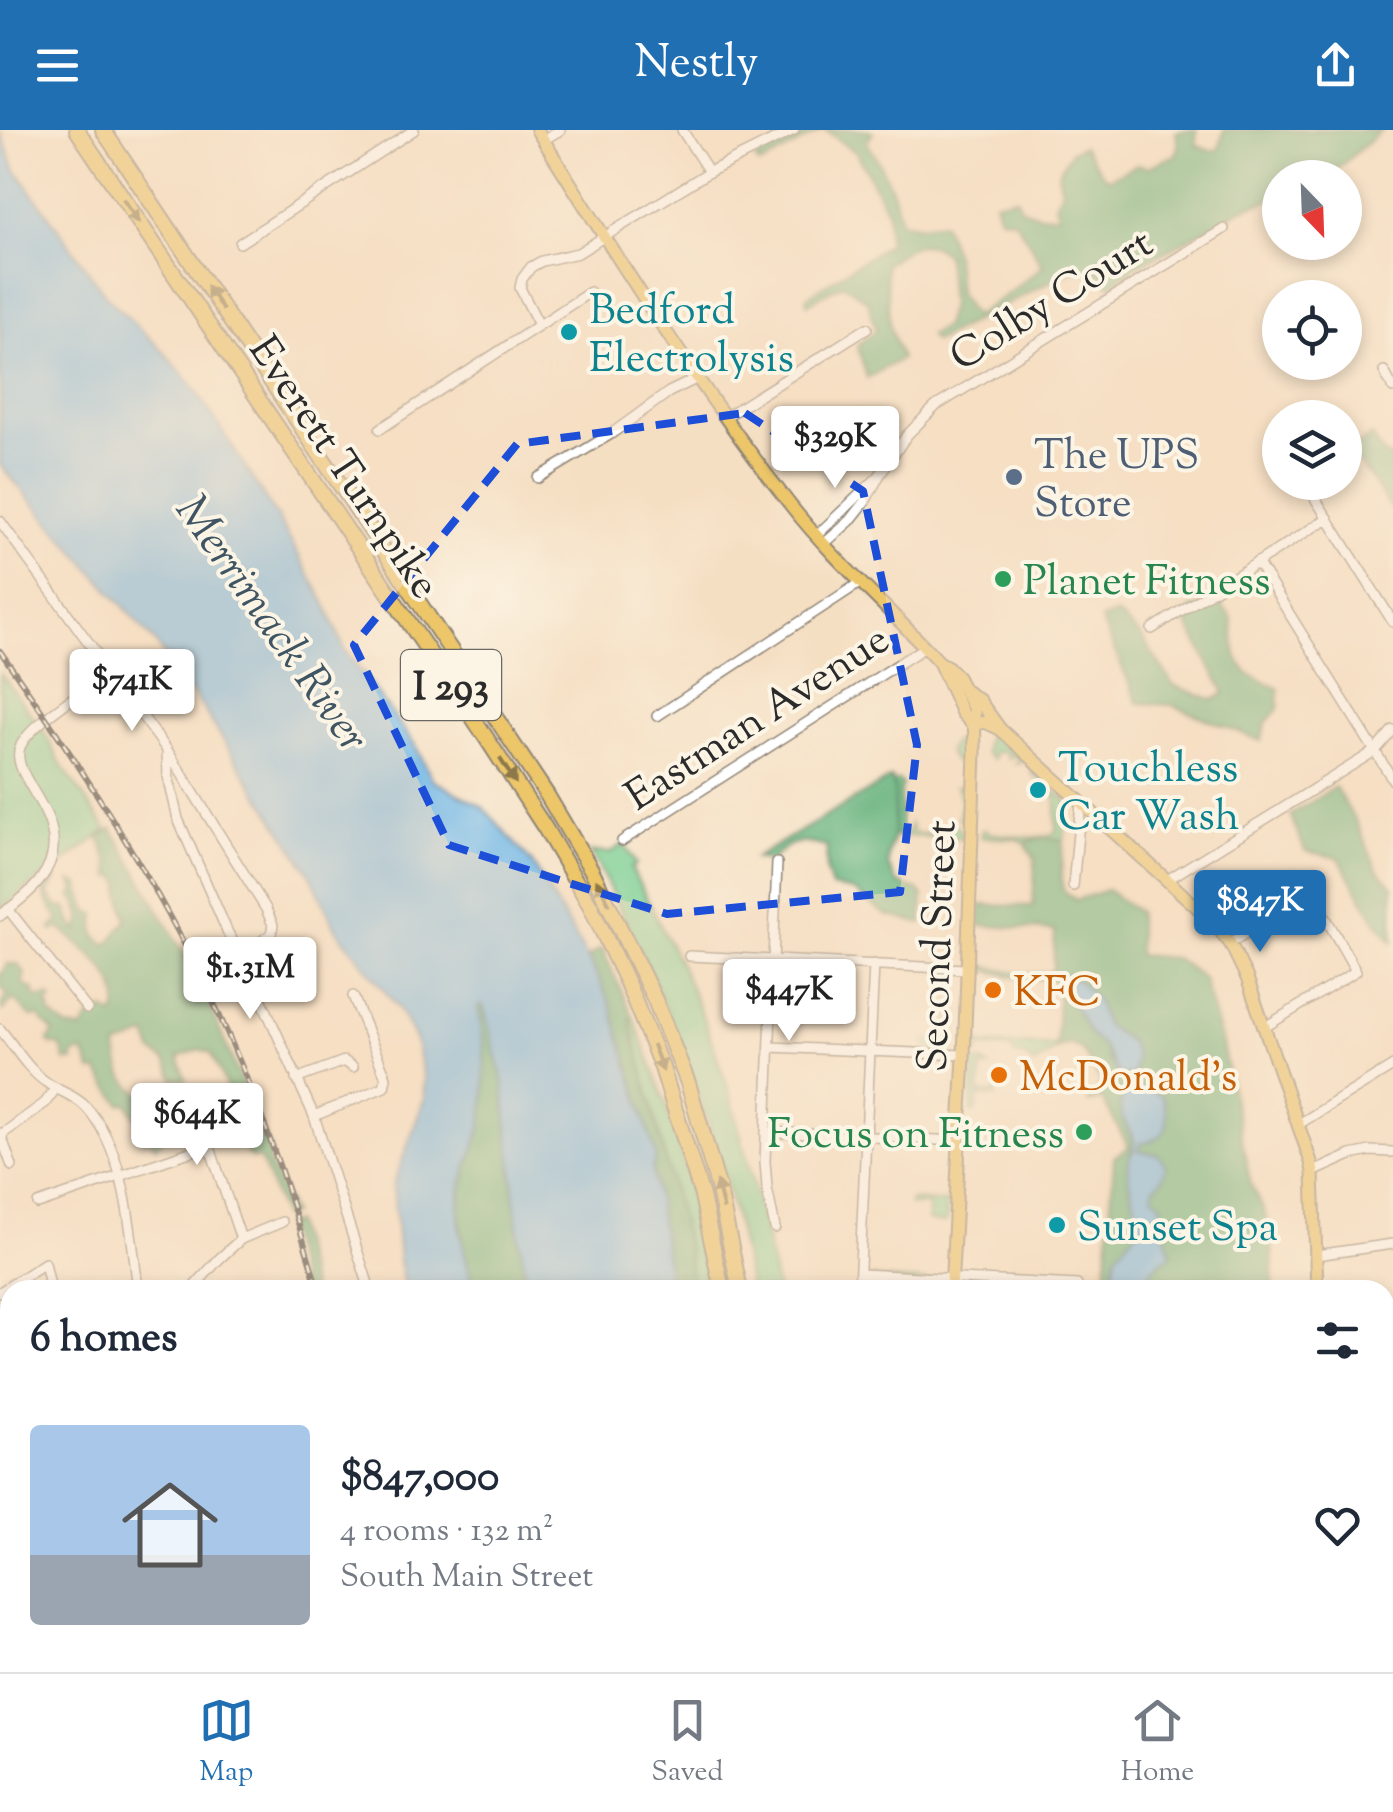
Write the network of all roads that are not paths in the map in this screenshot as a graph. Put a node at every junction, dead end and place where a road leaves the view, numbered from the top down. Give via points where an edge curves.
1 (77, 130) edge
2 (103, 130) edge
3 (414, 130) edge
4 (560, 130) edge
5 (682, 130) edge
6 (794, 130) edge
7 (540, 135) edge
8 (709, 172) junction
9 (1224, 229) dead end
10 (604, 236) junction
11 (240, 243) dead end
12 (590, 292) dead end
13 (539, 325) junction
14 (867, 328) dead end
15 (1384, 371) dead end
16 (695, 374) junction
17 (1393, 388) edge
18 (725, 417) junction
19 (380, 429) dead end
20 (538, 478) dead end
21 (1316, 500) edge
22 (1328, 518) junction
23 (0, 521) edge
24 (821, 539) junction
25 (1257, 562) junction
26 (862, 582) junction
27 (1393, 622) edge
28 (1152, 628) dead end
29 (925, 647) junction
30 (939, 662) junction
31 (110, 672) junction
32 (966, 691) junction
33 (657, 716) dead end
34 (973, 725) junction
35 (1000, 728) junction
36 (1393, 730) edge
37 (167, 750) junction
38 (1374, 751) junction
39 (1393, 780) edge
40 (1081, 802) junction
41 (622, 840) dead end
42 (777, 863) dead end
43 (1167, 880) junction
44 (1073, 886) dead end
45 (4, 912) edge
46 (1230, 942) junction
47 (241, 956) junction
48 (689, 956) dead end
49 (772, 960) junction
50 (874, 964) junction
51 (967, 969) junction
52 (353, 996) dead end
53 (87, 1010) dead end
54 (1266, 1027) junction
55 (0, 1030) edge
56 (770, 1047) junction
57 (871, 1052) junction
58 (964, 1055) junction
59 (1393, 1066) edge
60 (353, 1067) dead end
61 (296, 1079) junction
62 (175, 1086) dead end
63 (56, 1088) junction
64 (314, 1116) junction
65 (1299, 1124) junction
66 (766, 1132) junction
67 (0, 1134) edge
68 (866, 1138) junction
69 (959, 1141) junction
70 (210, 1144) junction
71 (1393, 1152) edge
72 (12, 1166) dead end
73 (1314, 1172) junction
74 (119, 1175) junction
75 (38, 1204) dead end
76 (282, 1222) dead end
77 (775, 1228) dead end
78 (241, 1239) junction
79 (1393, 1244) edge
80 (1316, 1255) junction
81 (860, 1274) junction
82 (19, 1280) edge
83 (49, 1280) edge
84 (136, 1280) edge
85 (200, 1280) edge
86 (367, 1280) edge
87 (719, 1280) edge
88 (738, 1280) edge
89 (860, 1280) edge
90 (910, 1280) edge
91 (951, 1280) edge
92 (1317, 1280) edge

1 -> 87 highway, Everett Turnpike / I 293 via 574,876 662,1068 702,1196
88 -> 2 highway, Everett Turnpike / I 293 via 688,1083 589,866
3 - 11 street
4 - 7 street
5 - 8 street
6 - 8 street
7 - 10 main road
8 - 10 street
9 - 24 street, Colby Court via 936,406
10 - 13 street via 525,272 521,293
10 - 16 main road
12 - 13 street
13 - 19 street
14 - 18 street
15 - 17 street
16 - 18 main road
16 - 20 street
18 - 24 main road
21 - 22 street
22 - 25 street
22 - 27 street
23 - 31 street
24 - 26 main road
25 - 28 street
25 - 38 street
26 - 29 main road
26 - 33 street
29 - 30 main road
29 - 41 street, Eastman Avenue
30 - 32 main road
30 - 34 main road
31 - 37 street
31 - 45 street via 19,749 54,840 46,873
32 - 34 main road, Second Street
32 - 35 main road
34 - 35 main road
34 - 51 main road, Second Street
35 - 40 main road
36 - 38 street
37 - 47 street via 178,819
37 - 47 street via 274,925 272,934
38 - 39 street
38 - 43 street
40 - 43 main road
40 - 44 street
42 - 49 street
43 - 46 main road
45 - 53 street
46 - 54 main road
46 - 54 street via 1311,892 1356,971
47 - 61 street
48 - 49 street
49 - 50 street
49 - 56 street
50 - 51 street
50 - 57 street
51 - 58 main road, Second Street
52 - 64 street via 384,1070 384,1086
54 - 65 main road
55 - 63 street
56 - 57 street
56 - 66 street
57 - 58 street
57 - 68 street
58 - 69 main road, Second Street
59 - 65 street
60 - 61 street via 344,1061
61 - 64 street
62 - 70 street
63 - 67 street
63 - 74 street via 92,1115
64 - 86 street
65 - 73 main road
66 - 68 street
66 - 77 street
67 - 72 street
68 - 69 street
68 - 81 street
69 - 91 main road, Second Street
70 - 74 street
70 - 78 street
71 - 73 street via 1350,1154
73 - 80 main road
74 - 75 street
74 - 84 street
76 - 78 street
78 - 85 street
79 - 80 street
80 - 92 main road
81 - 89 street
81 - 90 street
82 - 83 street via 44,1264

